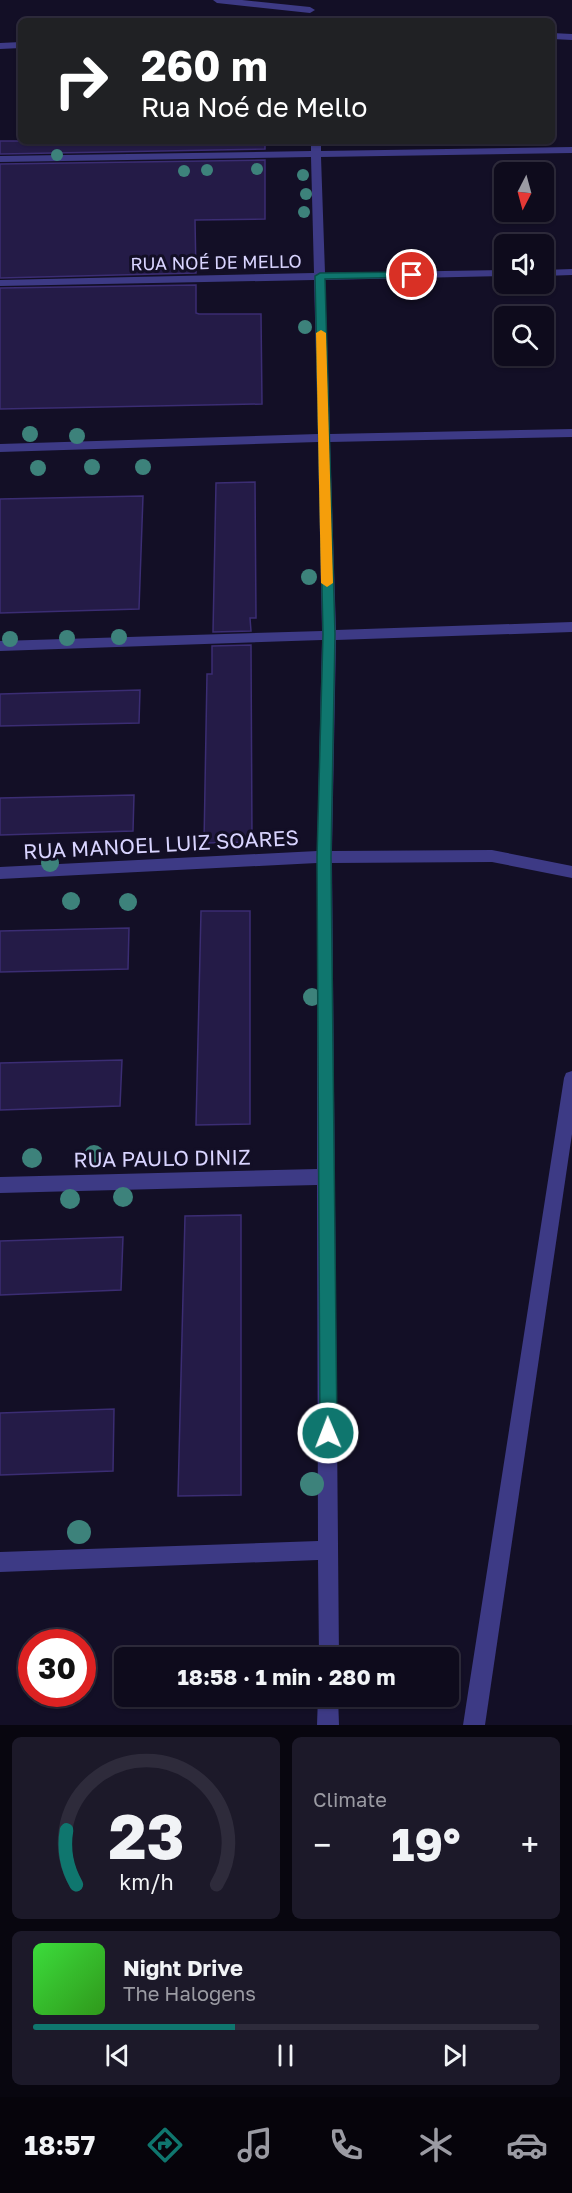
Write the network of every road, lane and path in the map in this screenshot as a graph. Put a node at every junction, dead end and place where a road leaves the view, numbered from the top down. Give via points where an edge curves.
1 (217, 0) edge
2 (315, 0) edge
3 (310, 10) junction
4 (310, 18) edge
5 (555, 36) edge
6 (572, 37) edge
7 (18, 45) edge
8 (0, 46) edge
9 (317, 146) edge
10 (572, 150) edge
11 (0, 159) edge
12 (572, 272) edge
13 (494, 273) edge
14 (554, 273) edge
15 (320, 276) junction
16 (0, 283) edge
17 (572, 434) edge
18 (322, 438) junction
19 (0, 448) edge
20 (572, 627) edge
21 (329, 634) junction
22 (0, 646) edge
23 (324, 857) junction
24 (572, 872) edge
25 (0, 873) edge
26 (572, 1078) edge
27 (325, 1177) junction
28 (0, 1185) edge
29 (330, 1550) junction
30 (0, 1562) edge
31 (329, 1647) edge
32 (328, 1707) edge
33 (328, 1725) edge
34 (474, 1725) edge

1 - 3 street
2 - 3 street
3 - 4 street
5 - 6 street
7 - 8 street
9 - 10 street
9 - 11 street
9 - 15 street
12 - 14 street
13 - 15 street, RUA NOÉ DE MELLO
15 - 16 street, RUA NOÉ DE MELLO
15 - 18 street
17 - 18 street
18 - 19 street
18 - 21 street
20 - 21 street
21 - 22 street
21 - 23 street
23 - 24 street, RUA MANOEL LUIZ SOARES via 492,856
23 - 25 street, RUA MANOEL LUIZ SOARES
23 - 27 street
26 - 34 street
27 - 28 street, RUA PAULO DINIZ
27 - 29 street
29 - 30 street
29 - 31 street
32 - 33 street

